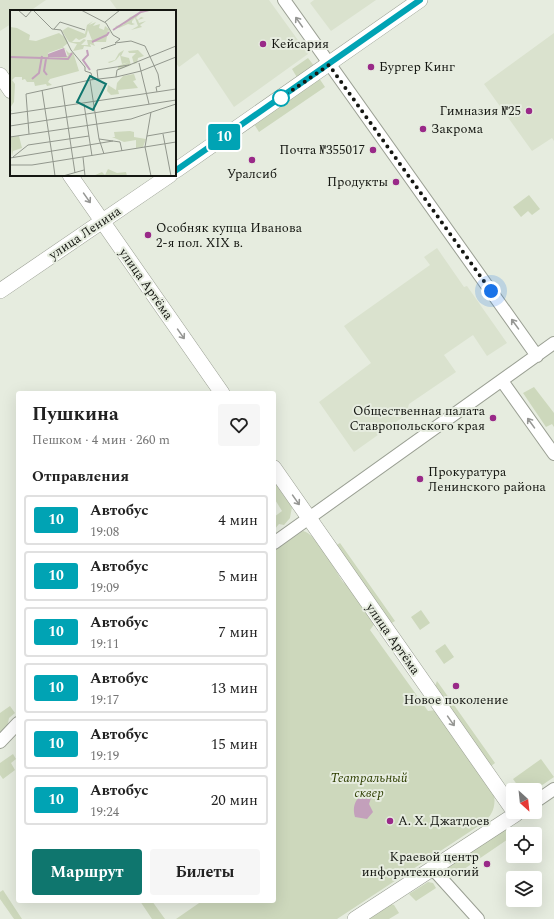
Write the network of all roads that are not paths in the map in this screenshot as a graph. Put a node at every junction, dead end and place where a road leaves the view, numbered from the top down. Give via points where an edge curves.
1 (284, 0) edge
2 (420, 0) edge
3 (329, 65) junction
4 (0, 75) edge
5 (10, 90) edge
6 (176, 170) edge
7 (71, 176) edge
8 (169, 176) edge
9 (103, 221) junction
10 (0, 291) edge
11 (554, 344) edge
12 (537, 356) junction
13 (502, 381) junction
14 (221, 391) edge
15 (554, 454) edge
16 (276, 471) edge
17 (309, 518) junction
18 (276, 542) edge
19 (16, 725) edge
20 (0, 742) edge
21 (554, 789) edge
22 (542, 797) edge
23 (506, 798) edge
24 (506, 819) edge
25 (432, 868) junction
26 (355, 919) edge
27 (478, 919) edge

3 -> 1 street
2 - 3 main road
3 - 6 main road
12 -> 3 street
4 - 5 main road
7 -> 9 main road, улица Артёма
8 - 9 main road, улица Ленина
9 - 10 main road, улица Ленина
9 -> 14 main road, улица Артёма
11 - 12 street
12 - 13 street
15 -> 13 street
13 - 17 street
16 -> 17 main road, улица Артёма
17 - 18 street
17 -> 23 main road, улица Артёма
19 - 20 street
21 - 22 street
24 - 25 main road
25 - 26 main road
25 - 27 street

